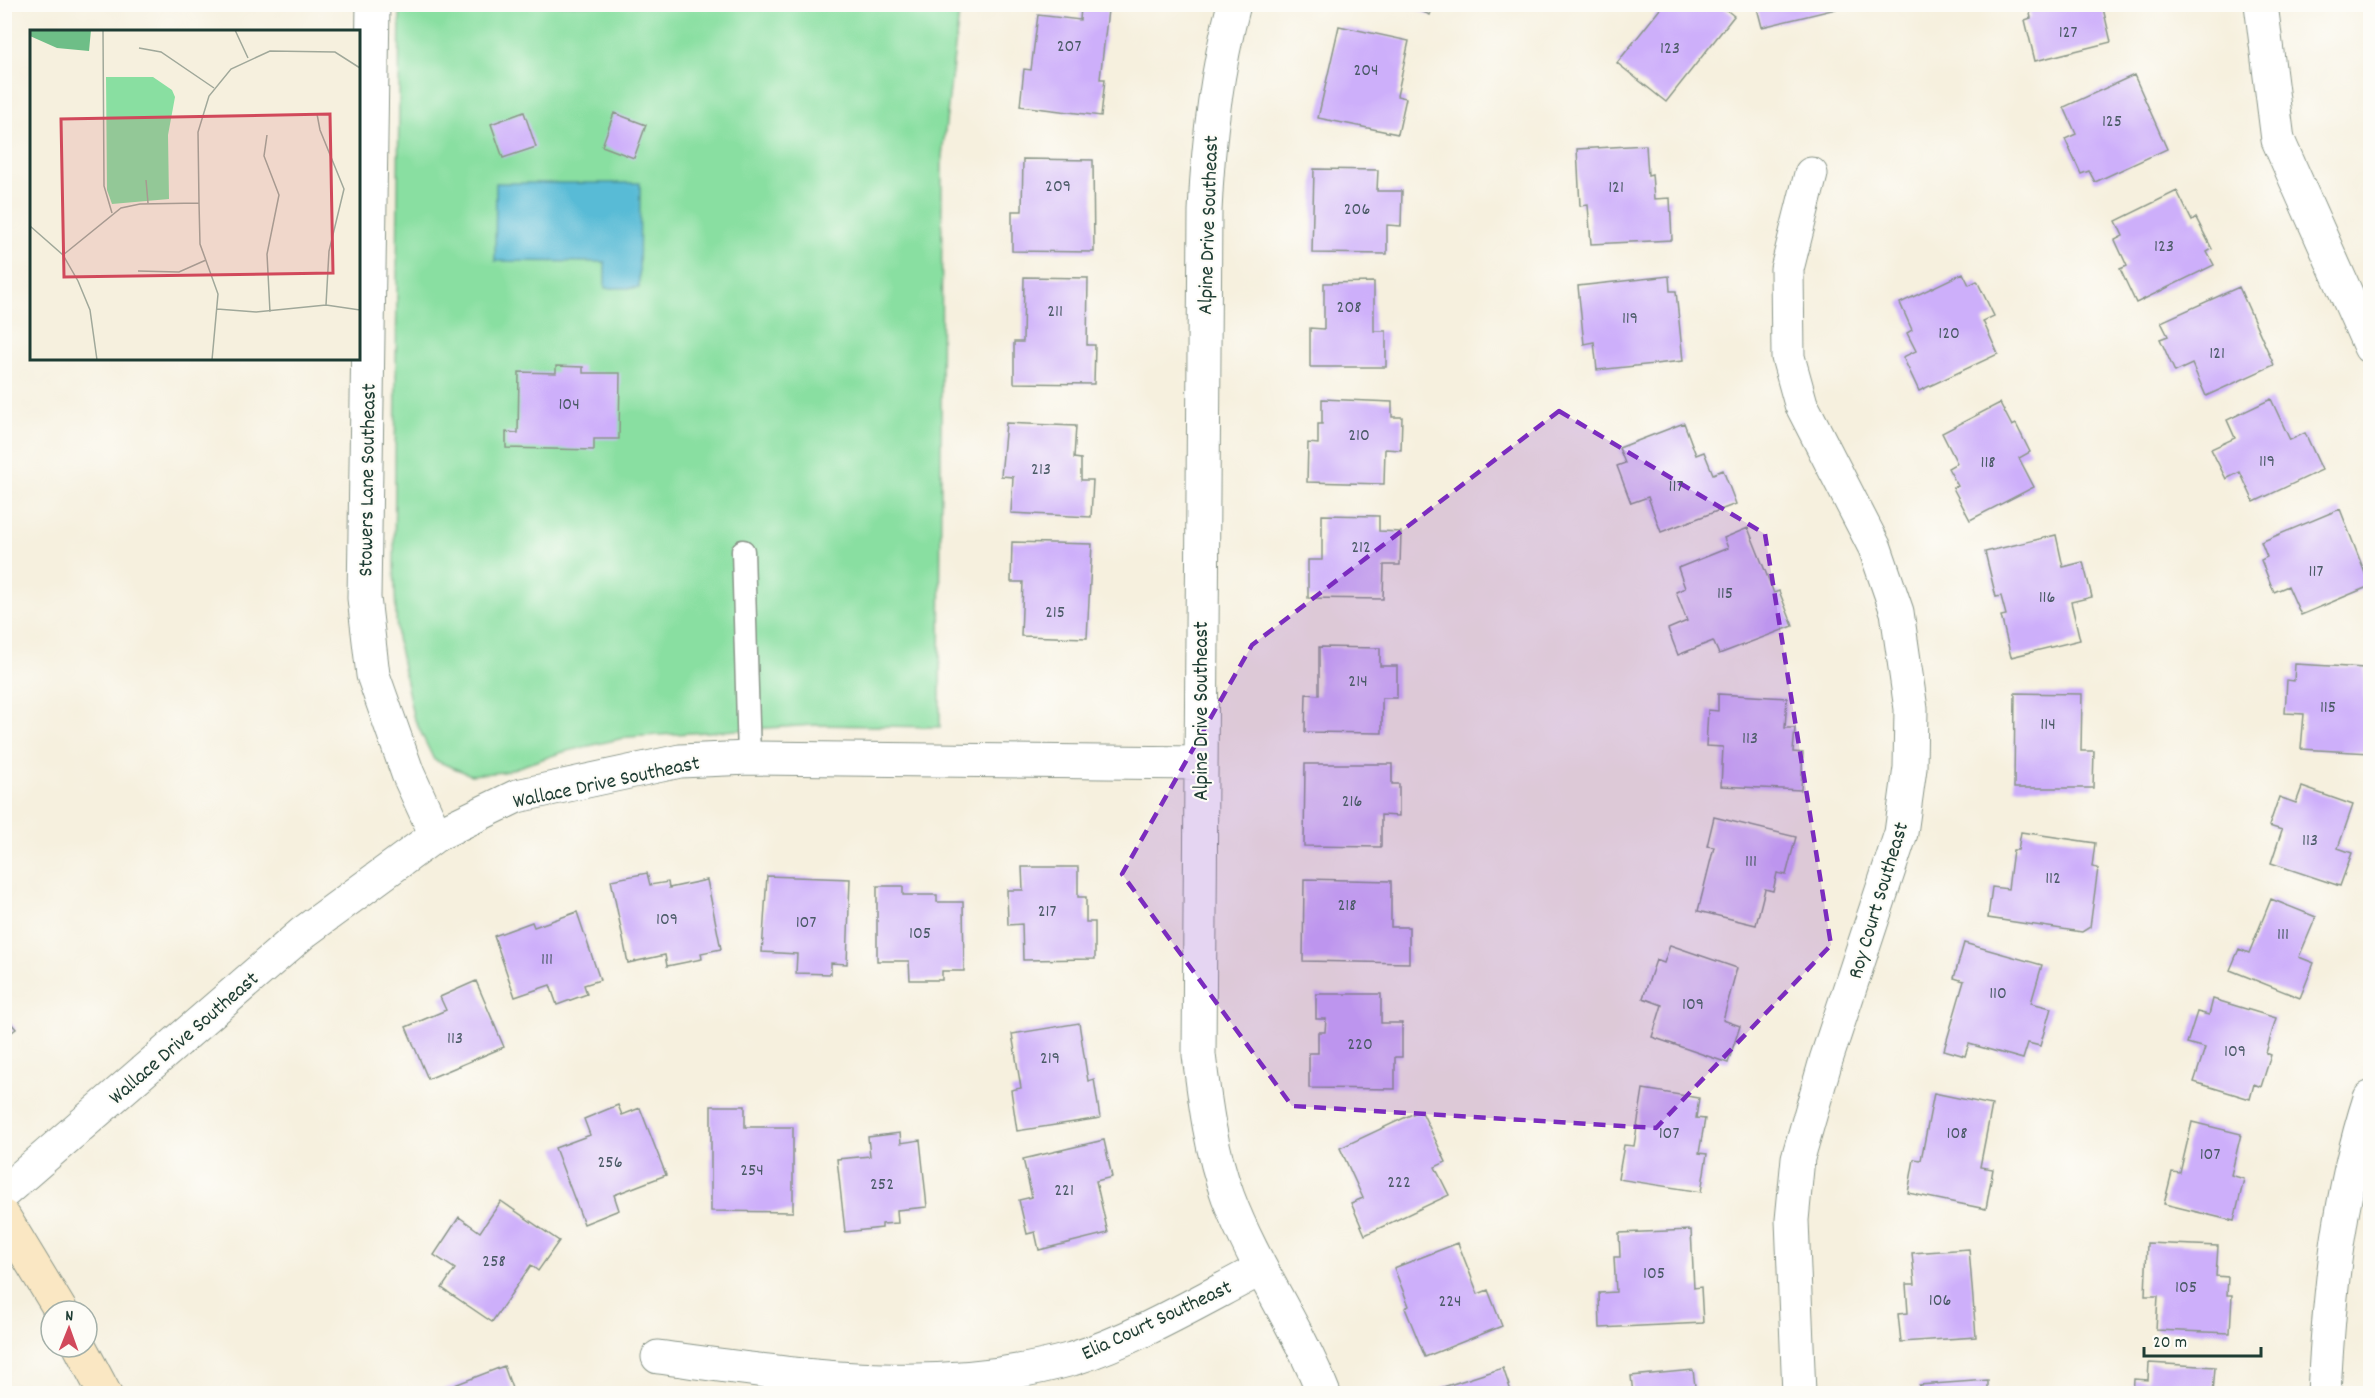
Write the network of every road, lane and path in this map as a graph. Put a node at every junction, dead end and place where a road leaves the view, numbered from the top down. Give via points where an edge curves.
1 (373, 4) edge
2 (1234, 4) edge
3 (2261, 4) edge
4 (1810, 174) dead end
5 (2370, 347) edge
6 (743, 551) dead end
7 (749, 758) junction
8 (1200, 763) junction
9 (436, 835) junction
10 (2370, 1098) edge
11 (4, 1192) edge
12 (4, 1217) edge
13 (1261, 1269) junction
14 (54, 1299) edge
15 (658, 1357) dead end
16 (86, 1359) edge
17 (105, 1394) edge
18 (1324, 1394) edge
19 (1799, 1394) edge
20 (2325, 1394) edge

1 - 9 street, Stowers Lane Southeast via 364,598 373,675 408,774
2 - 8 street, Alpine Drive Southeast via 1208,140
3 - 5 street via 2278,140
4 - 19 street, Roy Court Southeast via 1787,269 1788,357 1801,404 1875,548 1897,612 1911,710 1910,768 1901,833 1798,1158 1792,1220
6 - 7 lane
7 - 8 street, Wallace Drive Southeast
7 - 9 street, Wallace Drive Southeast via 680,761 517,796
8 - 13 street, Alpine Drive Southeast via 1198,1055 1209,1129 1228,1197
9 - 11 street, Wallace Drive Southeast via 304,932
10 - 20 street via 2342,1206 2329,1301
12 - 14 main road
13 - 15 street, Elia Court Southeast via 1129,1337 1072,1359 1012,1373 940,1383 863,1383
13 - 18 street, Alpine Drive Southeast via 1308,1353
16 - 17 main road

